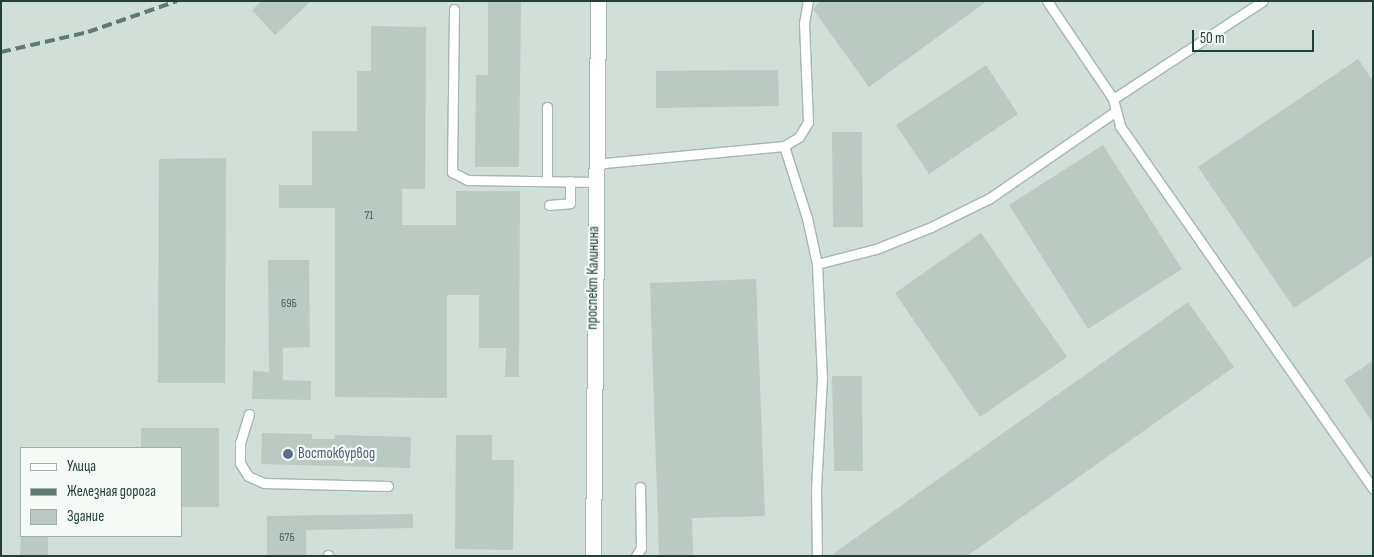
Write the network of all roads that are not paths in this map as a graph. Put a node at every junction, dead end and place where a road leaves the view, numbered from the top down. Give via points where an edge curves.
1 (598, 1) edge
2 (808, 1) edge
3 (1047, 1) edge
4 (1263, 1) edge
5 (454, 9) dead end
6 (1113, 98) junction
7 (548, 107) dead end
8 (1116, 111) junction
9 (784, 146) junction
10 (594, 164) junction
11 (548, 181) junction
12 (570, 181) junction
13 (594, 182) junction
14 (549, 206) dead end
15 (817, 264) junction
16 (249, 414) dead end
17 (388, 486) dead end
18 (640, 487) dead end
19 (1373, 489) edge
20 (592, 556) edge
21 (636, 556) edge
22 (817, 556) edge

1 - 10 street, проспект Калинина
2 - 9 lane via 804,23 808,122 799,137
3 - 6 lane
4 - 6 lane
5 - 11 lane via 452,172 468,180
6 - 8 lane
7 - 11 lane
8 - 15 lane via 990,198 876,249
8 - 19 lane via 1120,126
9 - 10 lane
9 - 15 lane via 807,218
10 - 13 street, проспект Калинина
11 - 12 lane
12 - 13 lane
12 - 14 lane via 570,203
13 - 20 street, проспект Калинина
15 - 22 lane via 822,378
16 - 17 lane via 240,443 240,464 248,476 264,483
18 - 21 lane via 641,548

